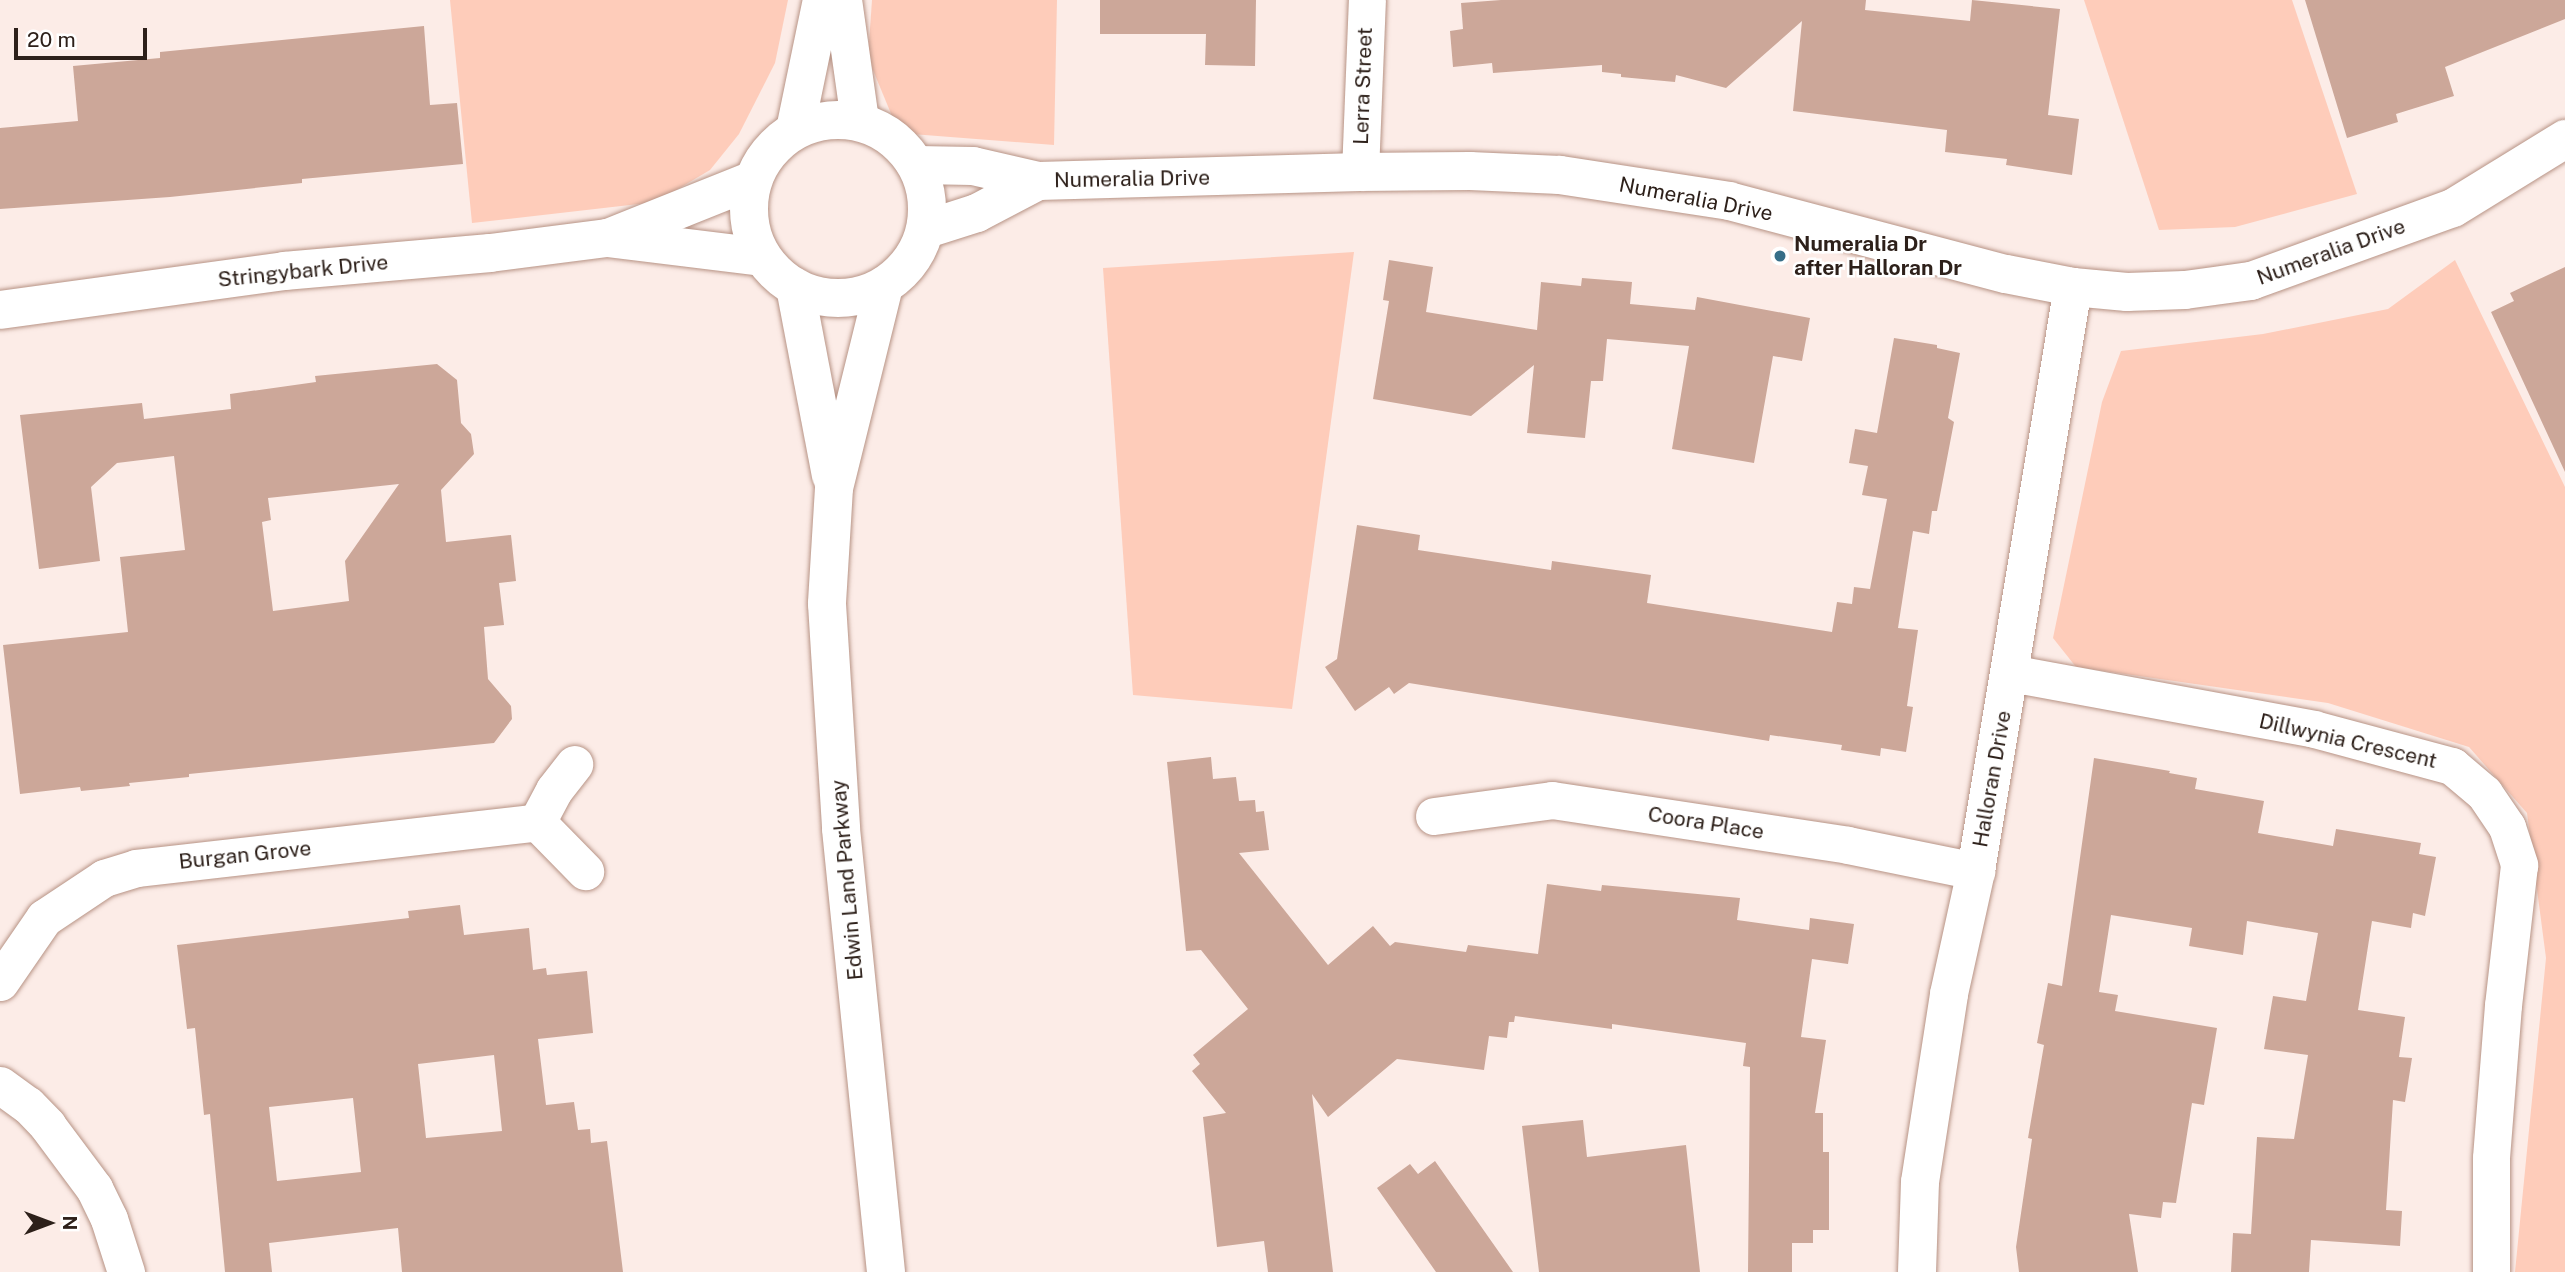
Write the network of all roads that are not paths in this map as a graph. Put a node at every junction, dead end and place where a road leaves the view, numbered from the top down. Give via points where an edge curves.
1 (822, 0) edge
2 (843, 0) edge
3 (1367, 0) edge
4 (860, 121) junction
5 (795, 130) junction
6 (2565, 139) edge
7 (917, 165) junction
8 (1360, 172) junction
9 (753, 180) junction
10 (1038, 181) junction
11 (927, 229) junction
12 (607, 238) junction
13 (762, 257) junction
14 (884, 286) junction
15 (795, 287) junction
16 (2073, 287) junction
17 (0, 310) edge
18 (834, 488) junction
19 (2010, 673) junction
20 (574, 764) dead end
21 (1434, 816) dead end
22 (537, 822) junction
23 (585, 871) dead end
24 (1976, 871) junction
25 (0, 982) edge
26 (0, 1085) edge
27 (126, 1272) edge
28 (886, 1272) edge
29 (1917, 1272) edge
30 (2491, 1272) edge

1 - 5 street
2 - 4 street
3 - 8 street, Lerra Street
4 - 5 street via 827,119
4 - 7 street via 883,130
5 - 9 street via 769,151
6 - 16 street, Numeralia Drive via 2453,208 2251,282 2127,292
7 - 10 street, Numeralia Drive via 973,166
7 - 11 street via 926,191
8 - 10 street, Numeralia Drive
8 - 16 street, Numeralia Drive via 1483,171 1636,185 1729,201 1948,260
9 - 12 street, Stringybark Drive
9 - 13 street via 748,206
10 - 11 street, Numeralia Drive via 977,213
11 - 14 street via 904,270
12 - 13 street, Stringybark Drive
12 - 17 street, Stringybark Drive via 284,271
13 - 15 street
14 - 15 street via 840,298 817,296
14 - 18 street, Edwin Land Parkway
15 - 18 street, Edwin Land Parkway
16 - 19 street, Halloran Drive
18 - 28 street, Edwin Land Parkway via 827,604 832,719
19 - 24 street, Halloran Drive
19 - 30 street, Dillwynia Crescent via 2314,729 2452,766 2484,793 2507,827 2519,865 2491,1158
20 - 22 street
21 - 24 street, Coora Place via 1552,800 1848,845
22 - 23 street
22 - 25 street, Burgan Grove via 155,865 117,874 82,890 44,918
24 - 29 street, Halloran Drive via 1949,994 1920,1182
26 - 27 street via 47,1125 94,1188

